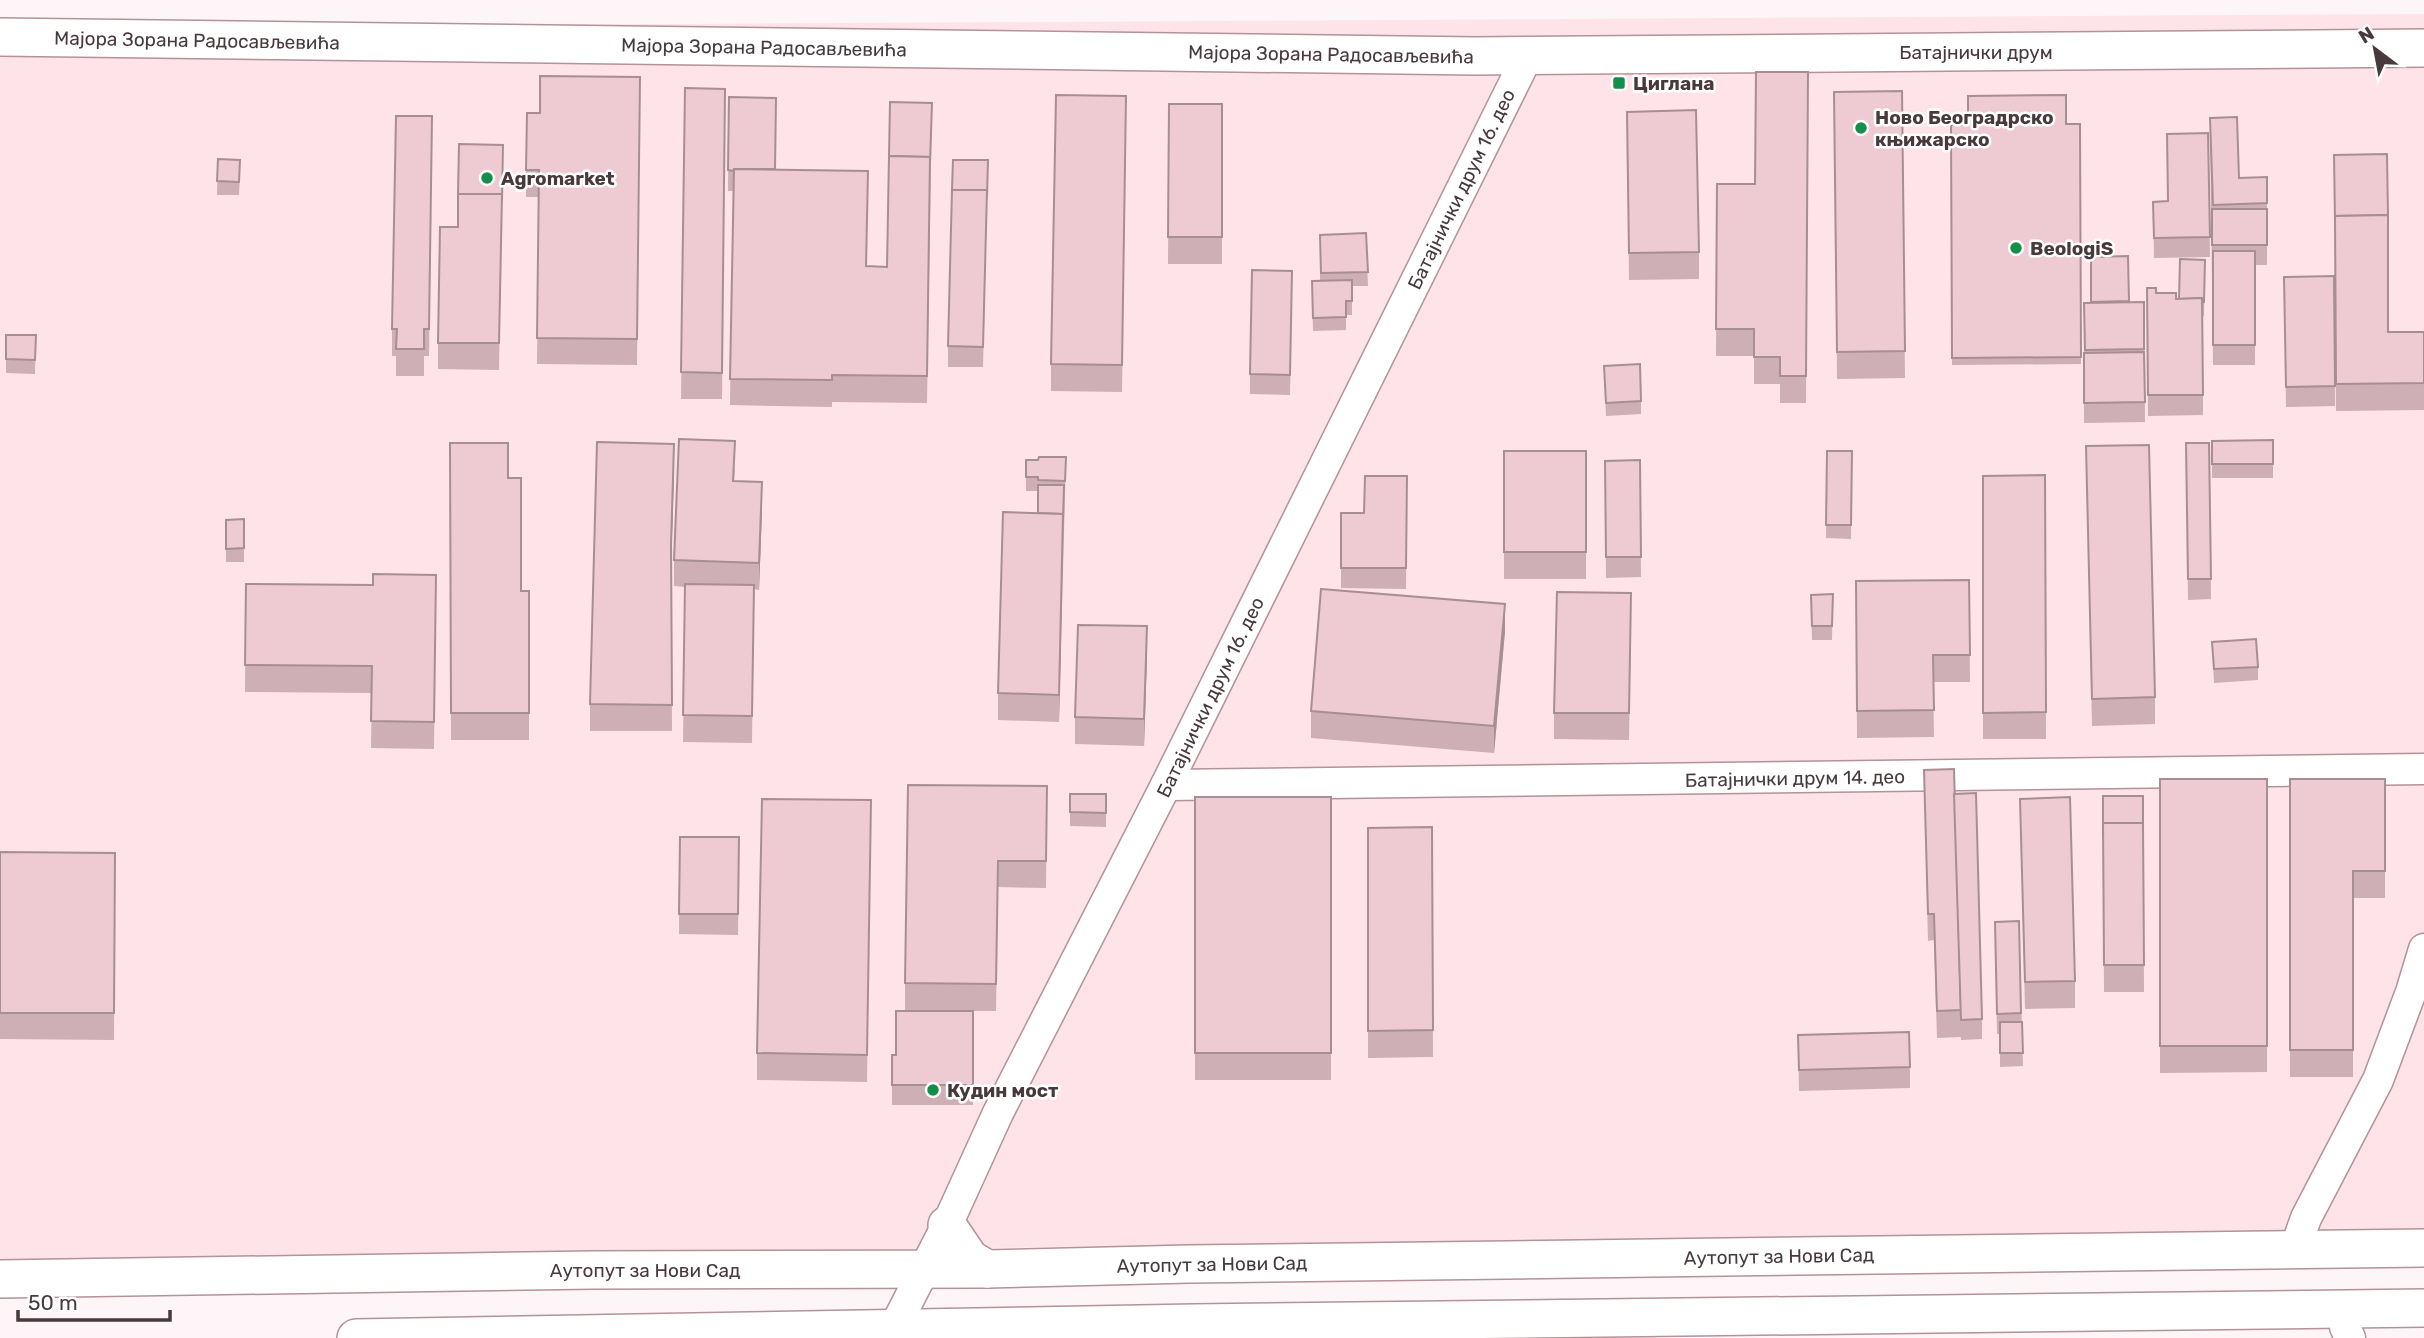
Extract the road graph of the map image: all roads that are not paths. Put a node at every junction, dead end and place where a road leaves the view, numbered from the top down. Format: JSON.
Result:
{"nodes":[{"id":1,"x":0,"y":37,"type":"edge"},
{"id":2,"x":2424,"y":48,"type":"edge"},
{"id":3,"x":1528,"y":55,"type":"junction"},
{"id":4,"x":2424,"y":769,"type":"edge"},
{"id":5,"x":1166,"y":785,"type":"junction"},
{"id":6,"x":2424,"y":949,"type":"edge"},
{"id":7,"x":947,"y":1225,"type":"junction"},
{"id":8,"x":2424,"y":1248,"type":"edge"},
{"id":9,"x":2299,"y":1249,"type":"junction"},
{"id":10,"x":926,"y":1269,"type":"junction"},
{"id":11,"x":987,"y":1269,"type":"junction"},
{"id":12,"x":0,"y":1279,"type":"edge"},
{"id":13,"x":2424,"y":1308,"type":"edge"},
{"id":14,"x":2347,"y":1323,"type":"edge"},
{"id":15,"x":891,"y":1334,"type":"edge"},
{"id":16,"x":356,"y":1338,"type":"edge"}],
"edges":[{"from":1,"to":3,"type":"main road","name":"Мајора Зорана Радосављевића"},
{"from":2,"to":3,"type":"main road","name":"Батајнички друм"},
{"from":3,"to":5,"type":"street","name":"Батајнички друм 16. део"},
{"from":4,"to":5,"type":"street","name":"Батајнички друм 14. део"},
{"from":5,"to":7,"type":"street","name":"Батајнички друм 16. део"},
{"from":6,"to":9,"type":"street"},
{"from":7,"to":10,"type":"street","name":"Батајнички друм 16. део"},
{"from":7,"to":11,"type":"main road"},
{"from":8,"to":9,"type":"main road","name":"Аутопут за Нови Сад"},
{"from":9,"to":11,"type":"main road","name":"Аутопут за Нови Сад"},
{"from":10,"to":11,"type":"main road","name":"Аутопут за Нови Сад"},
{"from":10,"to":12,"type":"main road","name":"Аутопут за Нови Сад"},
{"from":10,"to":15,"type":"street","name":"Батајнички друм 16. део"},
{"from":13,"to":14,"type":"main road"},
{"from":14,"to":15,"type":"main road"},
{"from":15,"to":16,"type":"main road"}]}
